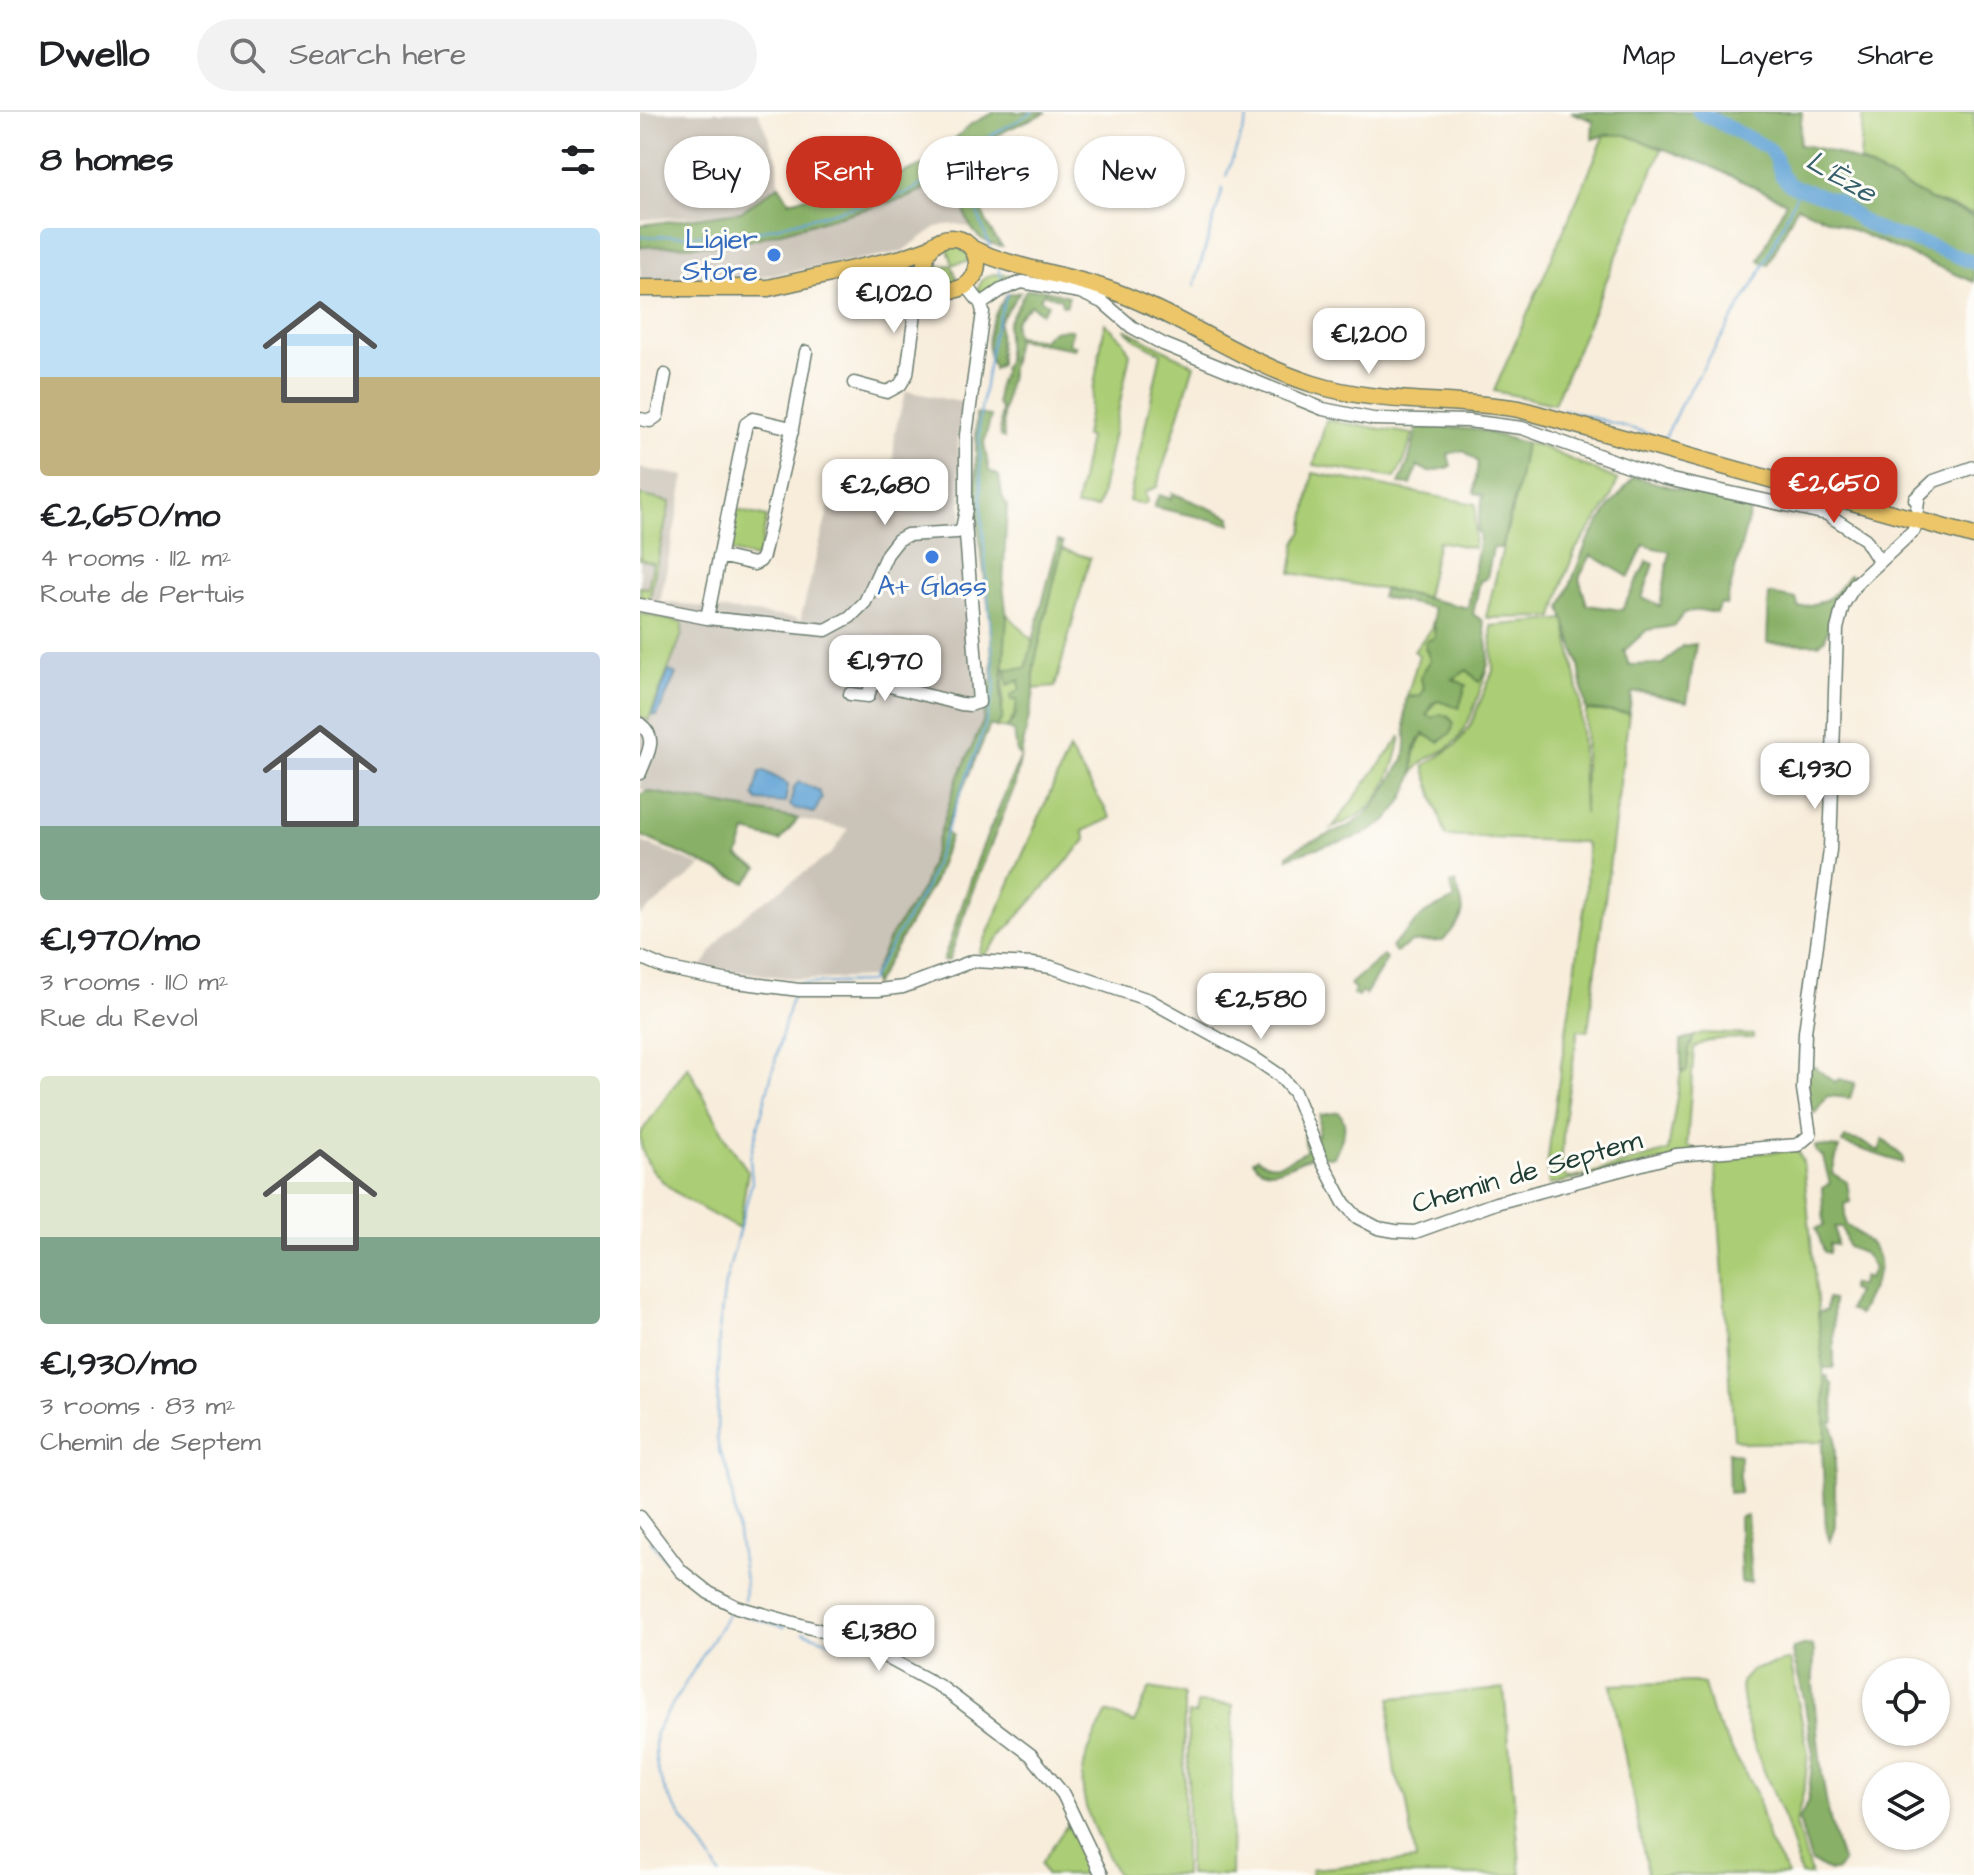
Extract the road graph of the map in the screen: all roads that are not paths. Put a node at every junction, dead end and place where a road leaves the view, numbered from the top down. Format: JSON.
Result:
{"nodes":[{"id":1,"x":930,"y":248,"type":"junction"},
{"id":2,"x":973,"y":249,"type":"junction"},
{"id":3,"x":849,"y":270,"type":"junction"},
{"id":4,"x":1037,"y":270,"type":"junction"},
{"id":5,"x":972,"y":280,"type":"junction"},
{"id":6,"x":932,"y":281,"type":"junction"},
{"id":7,"x":640,"y":288,"type":"edge"},
{"id":8,"x":981,"y":304,"type":"junction"},
{"id":9,"x":806,"y":352,"type":"dead end"},
{"id":10,"x":665,"y":375,"type":"dead end"},
{"id":11,"x":854,"y":383,"type":"dead end"},
{"id":12,"x":640,"y":419,"type":"edge"},
{"id":13,"x":792,"y":432,"type":"junction"},
{"id":14,"x":1974,"y":467,"type":"edge"},
{"id":15,"x":1913,"y":521,"type":"junction"},
{"id":16,"x":965,"y":522,"type":"junction"},
{"id":17,"x":1974,"y":536,"type":"edge"},
{"id":18,"x":1974,"y":544,"type":"edge"},
{"id":19,"x":719,"y":556,"type":"junction"},
{"id":20,"x":1879,"y":561,"type":"junction"},
{"id":21,"x":640,"y":605,"type":"edge"},
{"id":22,"x":707,"y":618,"type":"junction"},
{"id":23,"x":850,"y":694,"type":"dead end"},
{"id":24,"x":640,"y":724,"type":"edge"},
{"id":25,"x":640,"y":773,"type":"edge"},
{"id":26,"x":640,"y":957,"type":"edge"},
{"id":27,"x":640,"y":1517,"type":"edge"},
{"id":28,"x":1102,"y":1875,"type":"edge"}],
"edges":[{"from":1,"to":2,"type":"main road"},
{"from":1,"to":3,"type":"main road"},
{"from":1,"to":6,"type":"main road"},
{"from":2,"to":4,"type":"main road"},
{"from":2,"to":5,"type":"main road"},
{"from":3,"to":6,"type":"main road"},
{"from":3,"to":7,"type":"main road"},
{"from":4,"to":5,"type":"main road"},
{"from":4,"to":15,"type":"main road"},
{"from":5,"to":6,"type":"main road"},
{"from":5,"to":8,"type":"street"},
{"from":6,"to":11,"type":"street"},
{"from":8,"to":16,"type":"street"},
{"from":8,"to":20,"type":"street"},
{"from":9,"to":13,"type":"street"},
{"from":10,"to":12,"type":"street"},
{"from":13,"to":19,"type":"street"},
{"from":13,"to":19,"type":"street"},
{"from":14,"to":15,"type":"street"},
{"from":15,"to":17,"type":"main road"},
{"from":15,"to":18,"type":"main road"},
{"from":15,"to":20,"type":"street","name":"Chemin de Septem"},
{"from":16,"to":22,"type":"street"},
{"from":16,"to":23,"type":"street"},
{"from":19,"to":22,"type":"street"},
{"from":20,"to":26,"type":"street","name":"Chemin de Septem"},
{"from":21,"to":22,"type":"street"},
{"from":24,"to":25,"type":"street"},
{"from":27,"to":28,"type":"street"}]}
